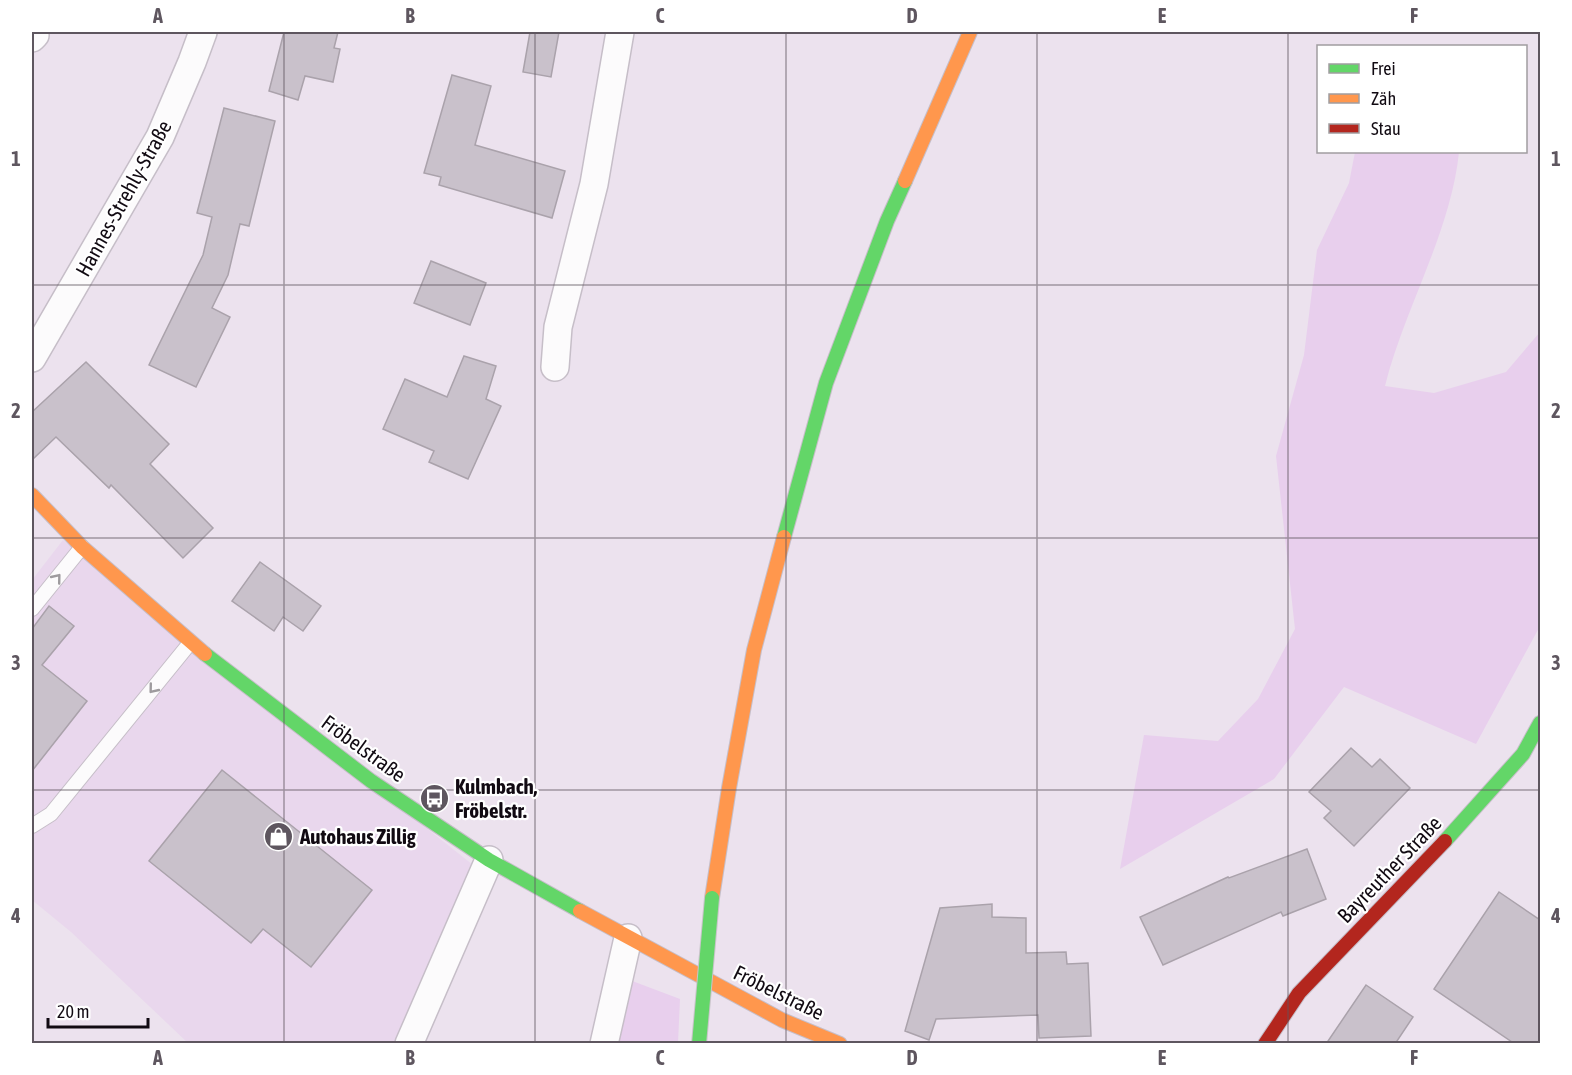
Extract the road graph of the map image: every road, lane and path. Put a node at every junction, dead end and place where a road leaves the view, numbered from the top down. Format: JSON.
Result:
{"nodes":[{"id":1,"x":203,"y":32,"type":"edge"},
{"id":2,"x":621,"y":32,"type":"edge"},
{"id":3,"x":970,"y":32,"type":"edge"},
{"id":4,"x":32,"y":358,"type":"edge"},
{"id":5,"x":555,"y":367,"type":"dead end"},
{"id":6,"x":32,"y":495,"type":"edge"},
{"id":7,"x":82,"y":547,"type":"junction"},
{"id":8,"x":32,"y":609,"type":"edge"},
{"id":9,"x":190,"y":643,"type":"junction"},
{"id":10,"x":1540,"y":723,"type":"edge"},
{"id":11,"x":32,"y":826,"type":"edge"},
{"id":12,"x":489,"y":860,"type":"junction"},
{"id":13,"x":628,"y":938,"type":"junction"},
{"id":14,"x":409,"y":1044,"type":"edge"},
{"id":15,"x":604,"y":1044,"type":"edge"},
{"id":16,"x":699,"y":1044,"type":"edge"},
{"id":17,"x":840,"y":1044,"type":"edge"},
{"id":18,"x":1265,"y":1044,"type":"edge"}],
"edges":[{"from":1,"to":4,"type":"street","name":"Hannes-Strehly-Straße"},
{"from":2,"to":5,"type":"street"},
{"from":3,"to":16,"type":"street","bridge":true},
{"from":6,"to":7,"type":"street","name":"Fröbelstraße"},
{"from":8,"to":7,"type":"lane","one_way":true},
{"from":7,"to":9,"type":"street","name":"Fröbelstraße"},
{"from":9,"to":11,"type":"lane","one_way":true},
{"from":9,"to":12,"type":"street","name":"Fröbelstraße"},
{"from":10,"to":18,"type":"street","name":"Bayreuther Straße"},
{"from":12,"to":13,"type":"street","name":"Fröbelstraße"},
{"from":12,"to":14,"type":"street"},
{"from":13,"to":15,"type":"street"},
{"from":13,"to":17,"type":"street","name":"Fröbelstraße"}]}
